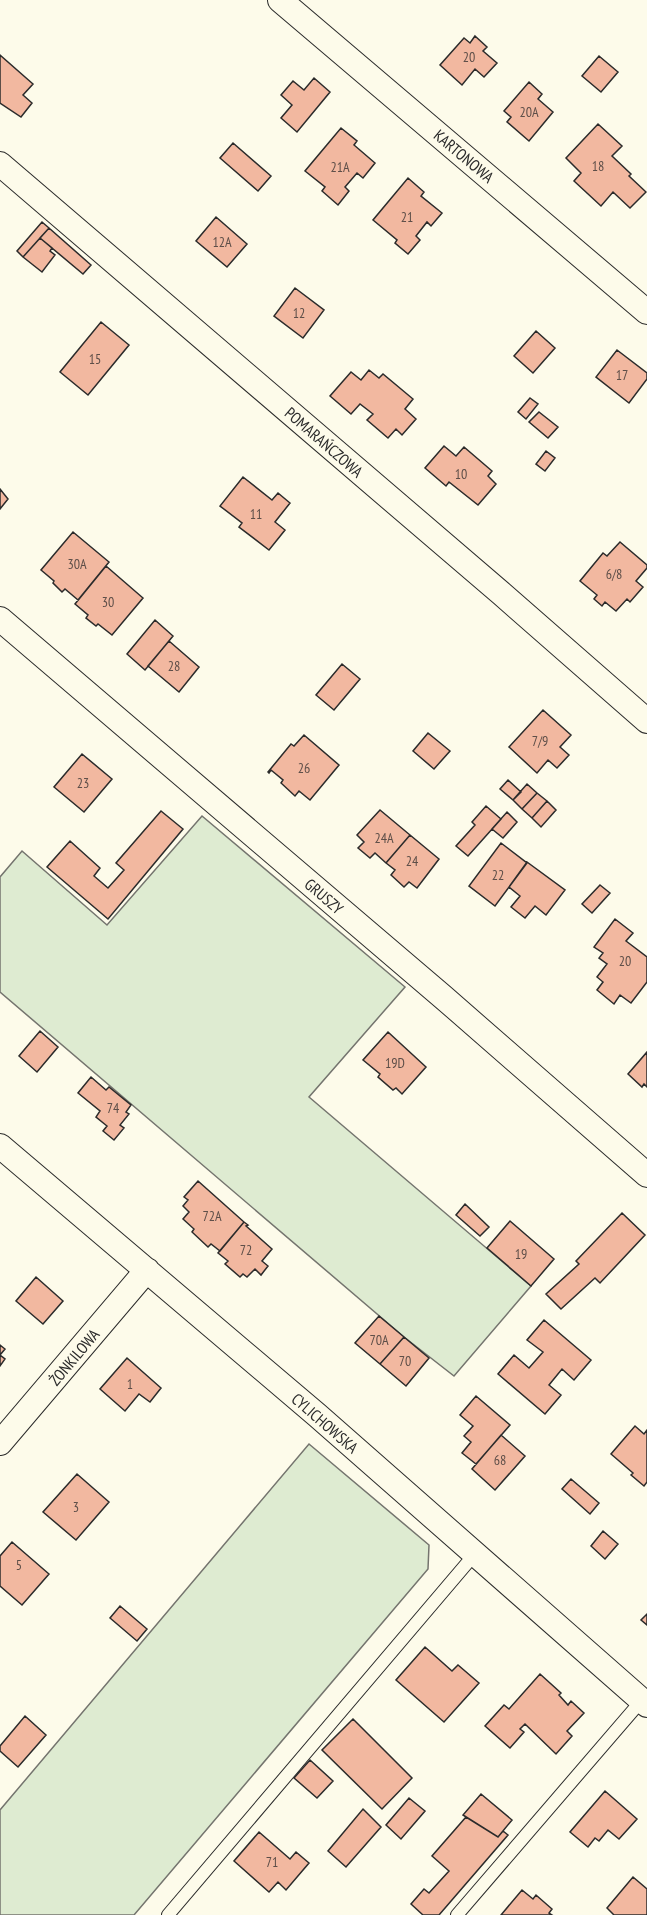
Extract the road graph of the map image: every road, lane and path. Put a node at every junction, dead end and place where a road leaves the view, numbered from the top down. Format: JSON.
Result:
{"nodes":[{"id":1,"x":280,"y":0,"type":"edge"},
{"id":2,"x":0,"y":164,"type":"edge"},
{"id":3,"x":647,"y":312,"type":"edge"},
{"id":4,"x":0,"y":619,"type":"edge"},
{"id":5,"x":647,"y":721,"type":"edge"},
{"id":6,"x":0,"y":1146,"type":"edge"},
{"id":7,"x":647,"y":1175,"type":"edge"},
{"id":8,"x":147,"y":1270,"type":"junction"},
{"id":9,"x":0,"y":1443,"type":"edge"},
{"id":10,"x":474,"y":1555,"type":"junction"},
{"id":11,"x":645,"y":1703,"type":"edge"},
{"id":12,"x":168,"y":1915,"type":"edge"},
{"id":13,"x":457,"y":1915,"type":"edge"}],
"edges":[{"from":1,"to":3,"type":"street","name":"KARTONOWA"},
{"from":2,"to":5,"type":"street","name":"POMARAŃCZOWA"},
{"from":4,"to":7,"type":"street","name":"GRUSZY"},
{"from":6,"to":8,"type":"street","name":"CYLICHOWSKA"},
{"from":8,"to":9,"type":"street","name":"ŻONKILOWA"},
{"from":8,"to":10,"type":"street","name":"CYLICHOWSKA"},
{"from":10,"to":11,"type":"street","name":"CYLICHOWSKA"},
{"from":10,"to":12,"type":"lane"},
{"from":11,"to":13,"type":"lane"}]}
